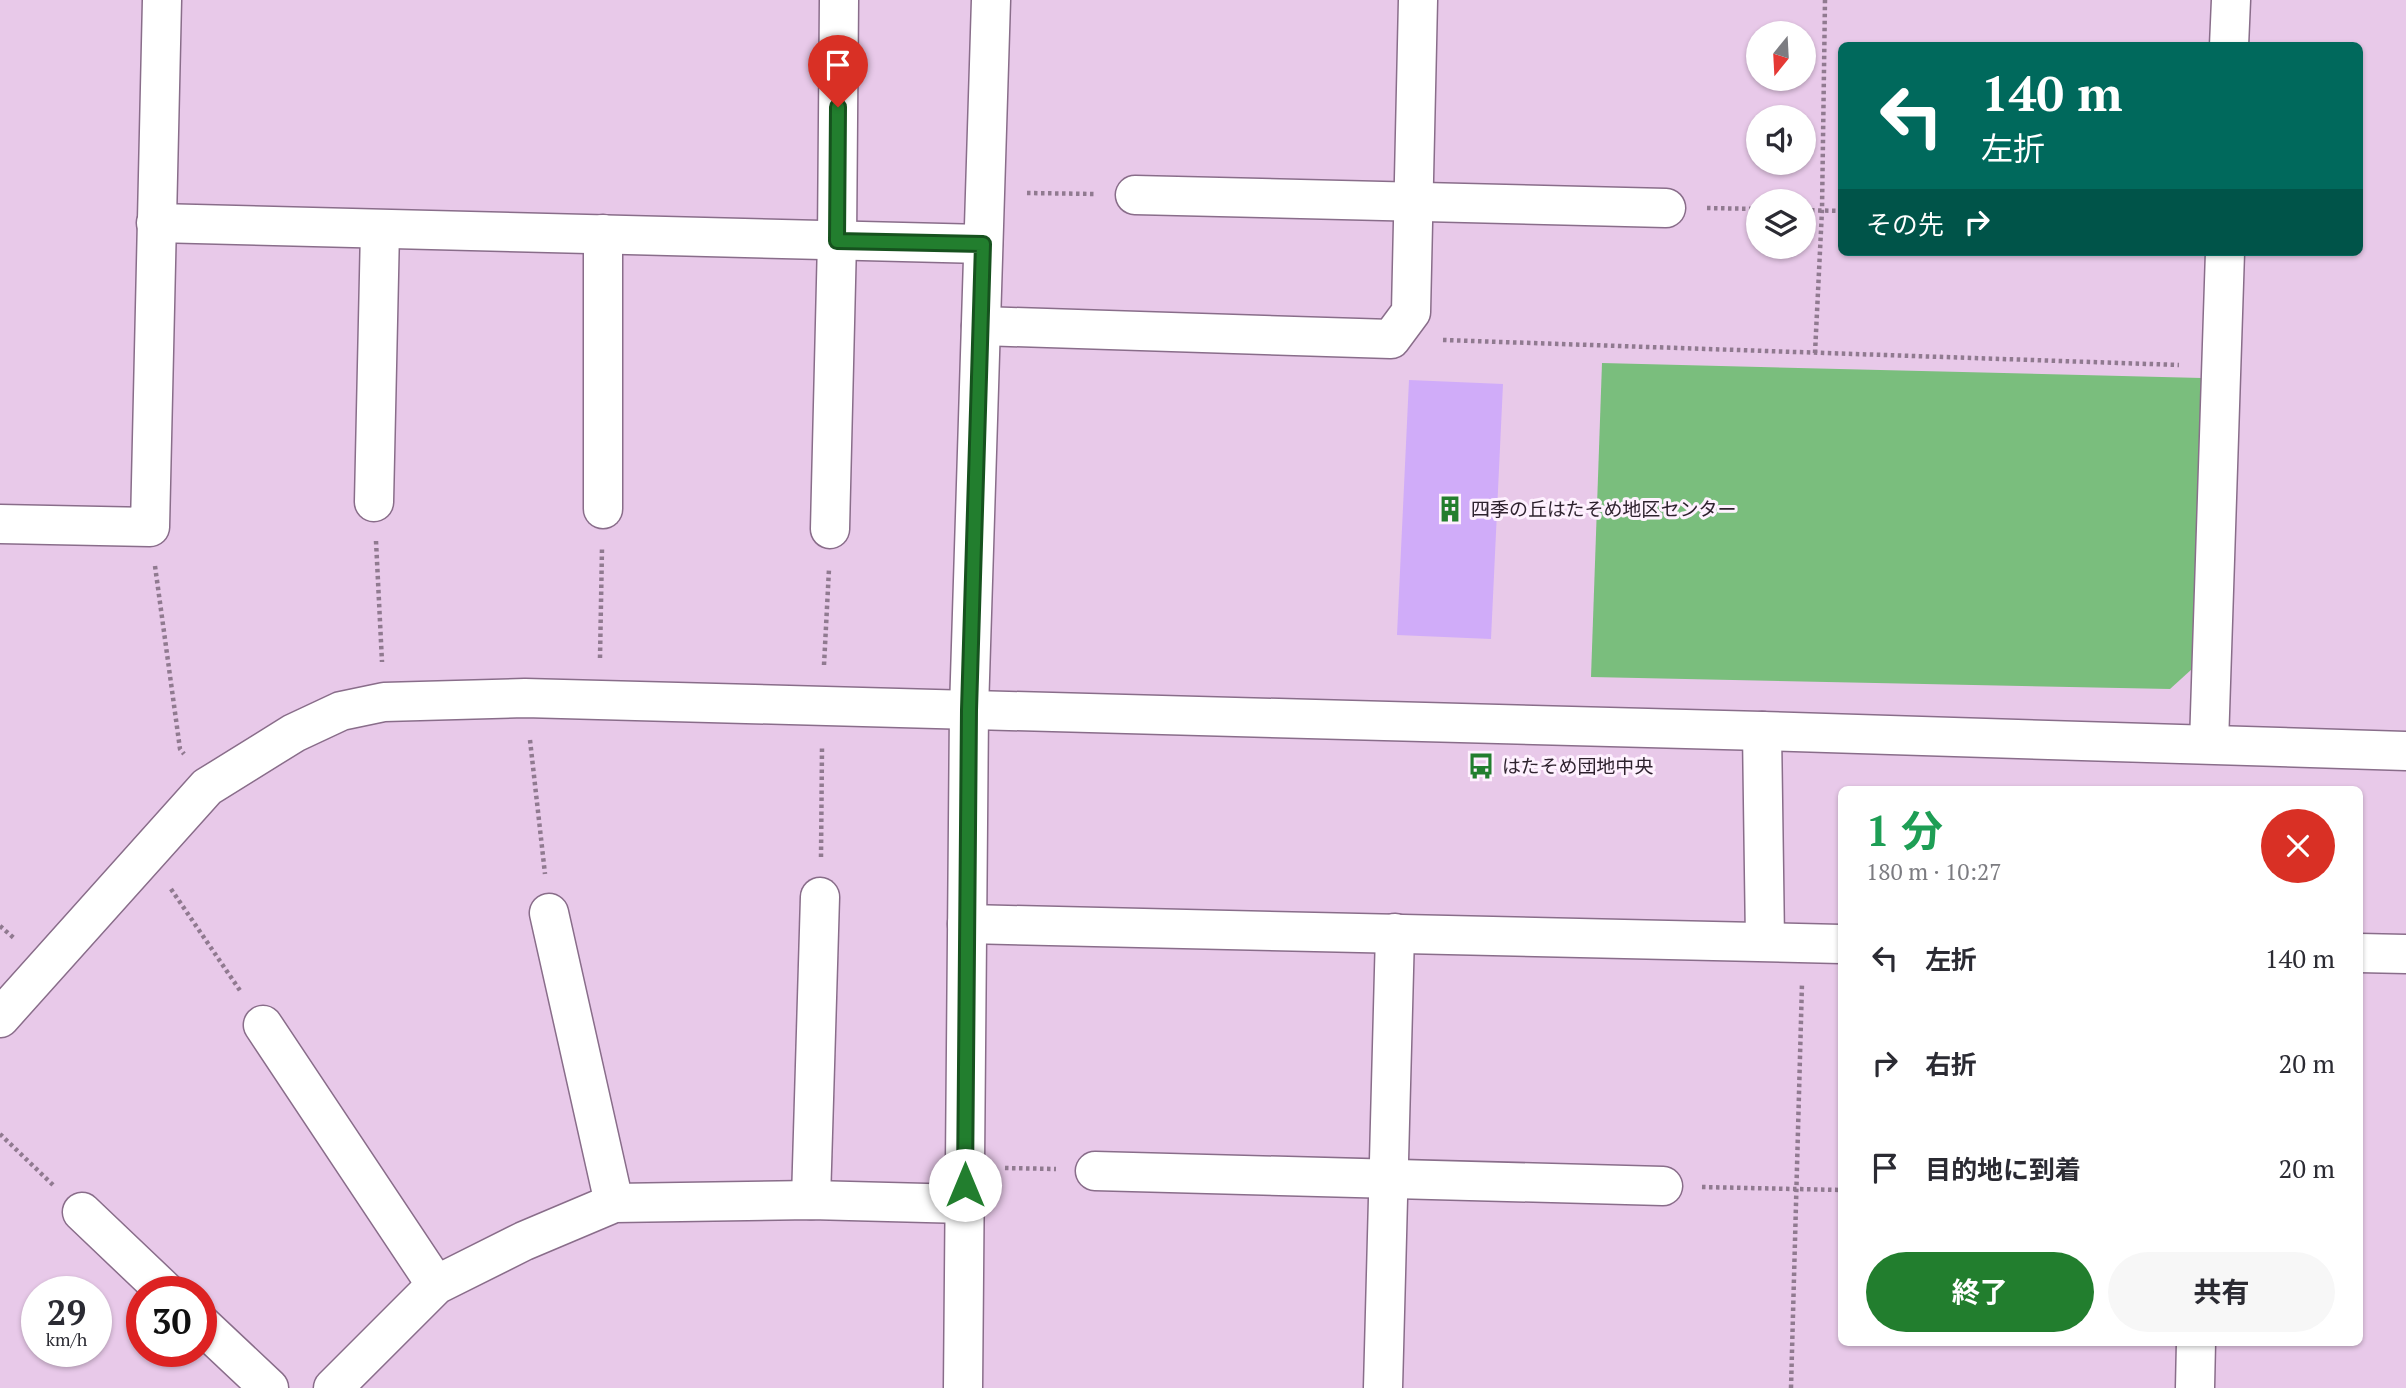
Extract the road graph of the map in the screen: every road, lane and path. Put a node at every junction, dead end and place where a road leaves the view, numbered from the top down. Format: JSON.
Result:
{"nodes":[{"id":1,"x":162,"y":0,"type":"edge"},
{"id":2,"x":839,"y":0,"type":"edge"},
{"id":3,"x":991,"y":0,"type":"edge"},
{"id":4,"x":1418,"y":0,"type":"edge"},
{"id":5,"x":1825,"y":0,"type":"edge"},
{"id":6,"x":2231,"y":0,"type":"edge"},
{"id":7,"x":2230,"y":42,"type":"edge"},
{"id":8,"x":985,"y":192,"type":"junction"},
{"id":9,"x":1135,"y":195,"type":"joint"},
{"id":10,"x":1412,"y":201,"type":"junction"},
{"id":11,"x":1666,"y":208,"type":"joint"},
{"id":12,"x":1746,"y":209,"type":"edge"},
{"id":13,"x":1816,"y":210,"type":"edge"},
{"id":14,"x":1822,"y":210,"type":"junction"},
{"id":15,"x":1838,"y":211,"type":"edge"},
{"id":16,"x":156,"y":223,"type":"junction"},
{"id":17,"x":380,"y":230,"type":"junction"},
{"id":18,"x":603,"y":234,"type":"junction"},
{"id":19,"x":837,"y":241,"type":"junction"},
{"id":20,"x":983,"y":244,"type":"junction"},
{"id":21,"x":2225,"y":256,"type":"edge"},
{"id":22,"x":981,"y":326,"type":"junction"},
{"id":23,"x":1391,"y":339,"type":"junction"},
{"id":24,"x":1815,"y":353,"type":"junction"},
{"id":25,"x":2222,"y":367,"type":"junction"},
{"id":26,"x":374,"y":502,"type":"joint"},
{"id":27,"x":603,"y":509,"type":"joint"},
{"id":28,"x":0,"y":524,"type":"edge"},
{"id":29,"x":150,"y":527,"type":"junction"},
{"id":30,"x":830,"y":529,"type":"joint"},
{"id":31,"x":525,"y":698,"type":"junction"},
{"id":32,"x":384,"y":702,"type":"junction"},
{"id":33,"x":600,"y":702,"type":"junction"},
{"id":34,"x":823,"y":707,"type":"junction"},
{"id":35,"x":969,"y":710,"type":"junction"},
{"id":36,"x":1762,"y":731,"type":"junction"},
{"id":37,"x":2209,"y":744,"type":"junction"},
{"id":38,"x":2406,"y":751,"type":"edge"},
{"id":39,"x":207,"y":787,"type":"junction"},
{"id":40,"x":148,"y":855,"type":"junction"},
{"id":41,"x":820,"y":897,"type":"joint"},
{"id":42,"x":549,"y":913,"type":"joint"},
{"id":43,"x":967,"y":924,"type":"junction"},
{"id":44,"x":1395,"y":933,"type":"junction"},
{"id":45,"x":1765,"y":941,"type":"junction"},
{"id":46,"x":1803,"y":943,"type":"junction"},
{"id":47,"x":1838,"y":944,"type":"edge"},
{"id":48,"x":2363,"y":953,"type":"edge"},
{"id":49,"x":2406,"y":954,"type":"edge"},
{"id":50,"x":0,"y":1018,"type":"edge"},
{"id":51,"x":263,"y":1025,"type":"joint"},
{"id":52,"x":0,"y":1134,"type":"edge"},
{"id":53,"x":965,"y":1167,"type":"junction"},
{"id":54,"x":1095,"y":1171,"type":"joint"},
{"id":55,"x":1389,"y":1179,"type":"junction"},
{"id":56,"x":1663,"y":1186,"type":"joint"},
{"id":57,"x":1796,"y":1189,"type":"junction"},
{"id":58,"x":1838,"y":1190,"type":"edge"},
{"id":59,"x":811,"y":1200,"type":"junction"},
{"id":60,"x":614,"y":1203,"type":"junction"},
{"id":61,"x":965,"y":1204,"type":"junction"},
{"id":62,"x":82,"y":1212,"type":"joint"},
{"id":63,"x":149,"y":1276,"type":"edge"},
{"id":64,"x":436,"y":1285,"type":"junction"},
{"id":65,"x":217,"y":1339,"type":"edge"},
{"id":66,"x":2196,"y":1346,"type":"edge"},
{"id":67,"x":269,"y":1388,"type":"edge"},
{"id":68,"x":333,"y":1388,"type":"edge"},
{"id":69,"x":963,"y":1388,"type":"edge"},
{"id":70,"x":1383,"y":1388,"type":"edge"},
{"id":71,"x":1791,"y":1388,"type":"edge"},
{"id":72,"x":2195,"y":1388,"type":"edge"}],
"edges":[{"from":1,"to":16,"type":"street"},
{"from":2,"to":19,"type":"street"},
{"from":3,"to":8,"type":"street"},
{"from":4,"to":10,"type":"street"},
{"from":5,"to":14,"type":"path"},
{"from":6,"to":7,"type":"street"},
{"from":8,"to":9,"type":"path"},
{"from":8,"to":20,"type":"street"},
{"from":9,"to":10,"type":"street"},
{"from":10,"to":11,"type":"street"},
{"from":10,"to":23,"type":"street"},
{"from":11,"to":12,"type":"path"},
{"from":13,"to":14,"type":"path"},
{"from":14,"to":15,"type":"path"},
{"from":14,"to":24,"type":"path"},
{"from":16,"to":17,"type":"street"},
{"from":16,"to":29,"type":"street"},
{"from":17,"to":18,"type":"street"},
{"from":17,"to":26,"type":"street"},
{"from":18,"to":19,"type":"street"},
{"from":18,"to":27,"type":"street"},
{"from":19,"to":20,"type":"street"},
{"from":19,"to":30,"type":"street"},
{"from":20,"to":22,"type":"street"},
{"from":21,"to":25,"type":"street"},
{"from":22,"to":23,"type":"street"},
{"from":22,"to":35,"type":"street"},
{"from":23,"to":24,"type":"path"},
{"from":24,"to":25,"type":"path"},
{"from":25,"to":37,"type":"street"},
{"from":26,"to":32,"type":"path"},
{"from":27,"to":33,"type":"path"},
{"from":28,"to":29,"type":"street"},
{"from":29,"to":39,"type":"path"},
{"from":30,"to":34,"type":"path"},
{"from":31,"to":32,"type":"street"},
{"from":31,"to":33,"type":"street"},
{"from":31,"to":42,"type":"path"},
{"from":32,"to":39,"type":"street"},
{"from":33,"to":34,"type":"street"},
{"from":34,"to":35,"type":"street"},
{"from":34,"to":41,"type":"path"},
{"from":35,"to":36,"type":"street"},
{"from":35,"to":43,"type":"street"},
{"from":36,"to":37,"type":"street"},
{"from":36,"to":45,"type":"street"},
{"from":37,"to":38,"type":"street"},
{"from":39,"to":40,"type":"street"},
{"from":40,"to":50,"type":"street"},
{"from":40,"to":51,"type":"path"},
{"from":41,"to":59,"type":"street"},
{"from":42,"to":60,"type":"street"},
{"from":43,"to":44,"type":"street"},
{"from":43,"to":53,"type":"street"},
{"from":44,"to":45,"type":"street"},
{"from":44,"to":55,"type":"street"},
{"from":45,"to":46,"type":"street"},
{"from":46,"to":47,"type":"street"},
{"from":46,"to":57,"type":"path"},
{"from":48,"to":49,"type":"street"},
{"from":51,"to":64,"type":"street"},
{"from":52,"to":62,"type":"path"},
{"from":53,"to":54,"type":"path"},
{"from":53,"to":61,"type":"street"},
{"from":54,"to":55,"type":"street"},
{"from":55,"to":56,"type":"street"},
{"from":55,"to":70,"type":"street"},
{"from":56,"to":57,"type":"path"},
{"from":57,"to":58,"type":"path"},
{"from":57,"to":71,"type":"path"},
{"from":59,"to":60,"type":"street"},
{"from":59,"to":61,"type":"street"},
{"from":60,"to":64,"type":"street"},
{"from":61,"to":69,"type":"street"},
{"from":62,"to":63,"type":"street"},
{"from":64,"to":68,"type":"street"},
{"from":65,"to":67,"type":"street"},
{"from":66,"to":72,"type":"street"}]}
